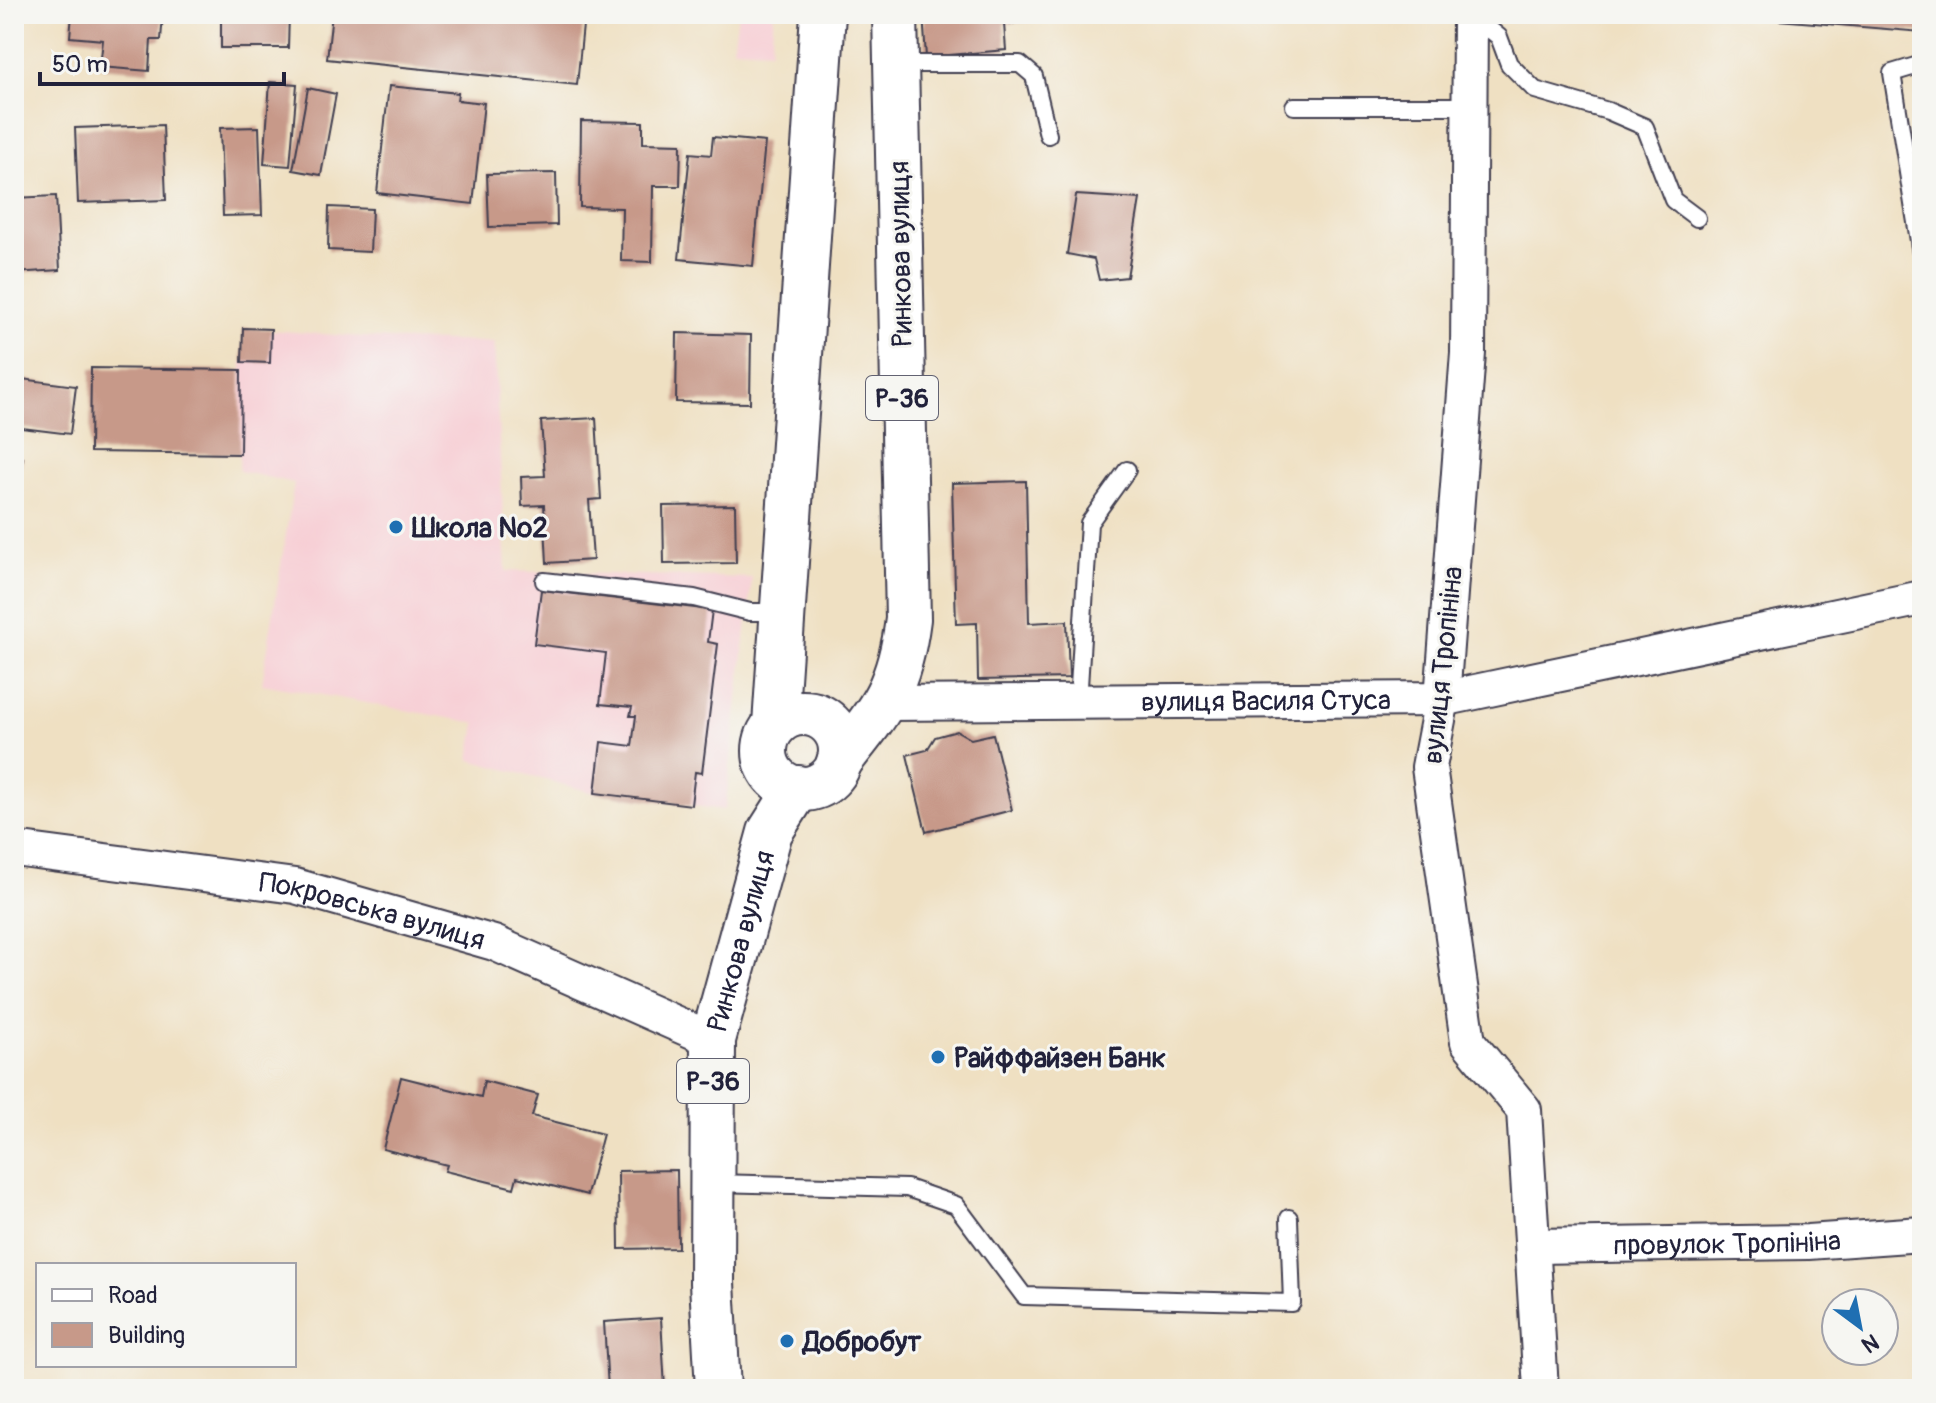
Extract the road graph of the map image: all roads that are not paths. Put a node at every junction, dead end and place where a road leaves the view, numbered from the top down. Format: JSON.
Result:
{"nodes":[{"id":1,"x":823,"y":14,"type":"edge"},
{"id":2,"x":895,"y":14,"type":"edge"},
{"id":3,"x":1470,"y":14,"type":"edge"},
{"id":4,"x":897,"y":64,"type":"junction"},
{"id":5,"x":1922,"y":64,"type":"edge"},
{"id":6,"x":1294,"y":106,"type":"dead end"},
{"id":7,"x":1469,"y":106,"type":"junction"},
{"id":8,"x":1048,"y":135,"type":"dead end"},
{"id":9,"x":1697,"y":218,"type":"dead end"},
{"id":10,"x":1922,"y":260,"type":"edge"},
{"id":11,"x":1127,"y":470,"type":"dead end"},
{"id":12,"x":544,"y":581,"type":"dead end"},
{"id":13,"x":1922,"y":598,"type":"edge"},
{"id":14,"x":782,"y":612,"type":"junction"},
{"id":15,"x":1442,"y":699,"type":"junction"},
{"id":16,"x":886,"y":703,"type":"junction"},
{"id":17,"x":1078,"y":703,"type":"junction"},
{"id":18,"x":775,"y":725,"type":"junction"},
{"id":19,"x":839,"y":762,"type":"junction"},
{"id":20,"x":798,"y":788,"type":"junction"},
{"id":21,"x":15,"y":847,"type":"edge"},
{"id":22,"x":713,"y":1040,"type":"junction"},
{"id":23,"x":713,"y":1183,"type":"junction"},
{"id":24,"x":1289,"y":1218,"type":"dead end"},
{"id":25,"x":1922,"y":1234,"type":"edge"},
{"id":26,"x":1533,"y":1246,"type":"junction"},
{"id":27,"x":718,"y":1389,"type":"edge"},
{"id":28,"x":1541,"y":1389,"type":"edge"}],
"edges":[{"from":1,"to":14,"type":"main road"},
{"from":2,"to":4,"type":"main road","name":"Ринкова вулиця","number":"Р-36"},
{"from":3,"to":7,"type":"street","name":"вулиця Тропініна"},
{"from":3,"to":9,"type":"lane"},
{"from":4,"to":8,"type":"lane"},
{"from":4,"to":16,"type":"main road","name":"Ринкова вулиця","number":"Р-36"},
{"from":5,"to":10,"type":"lane"},
{"from":6,"to":7,"type":"lane"},
{"from":7,"to":15,"type":"street","name":"вулиця Тропініна"},
{"from":11,"to":17,"type":"lane"},
{"from":12,"to":14,"type":"lane"},
{"from":13,"to":15,"type":"street","name":"вулиця Василя Стуса"},
{"from":14,"to":18,"type":"main road"},
{"from":15,"to":17,"type":"street","name":"вулиця Василя Стуса"},
{"from":15,"to":26,"type":"street","name":"вулиця Тропініна"},
{"from":16,"to":17,"type":"street","name":"вулиця Василя Стуса"},
{"from":16,"to":19,"type":"main road","name":"Ринкова вулиця","number":"Р-36"},
{"from":18,"to":19,"type":"main road"},
{"from":18,"to":20,"type":"main road"},
{"from":19,"to":20,"type":"main road","name":"Ринкова вулиця","number":"Р-36"},
{"from":20,"to":22,"type":"main road","name":"Ринкова вулиця","number":"Р-36"},
{"from":21,"to":22,"type":"street","name":"Покровська вулиця"},
{"from":22,"to":23,"type":"main road","name":"Ринкова вулиця","number":"Р-36"},
{"from":23,"to":24,"type":"lane"},
{"from":23,"to":27,"type":"main road","name":"Ринкова вулиця","number":"Р-36"},
{"from":25,"to":26,"type":"street","name":"провулок Тропініна"},
{"from":26,"to":28,"type":"street","name":"вулиця Тропініна"}]}
